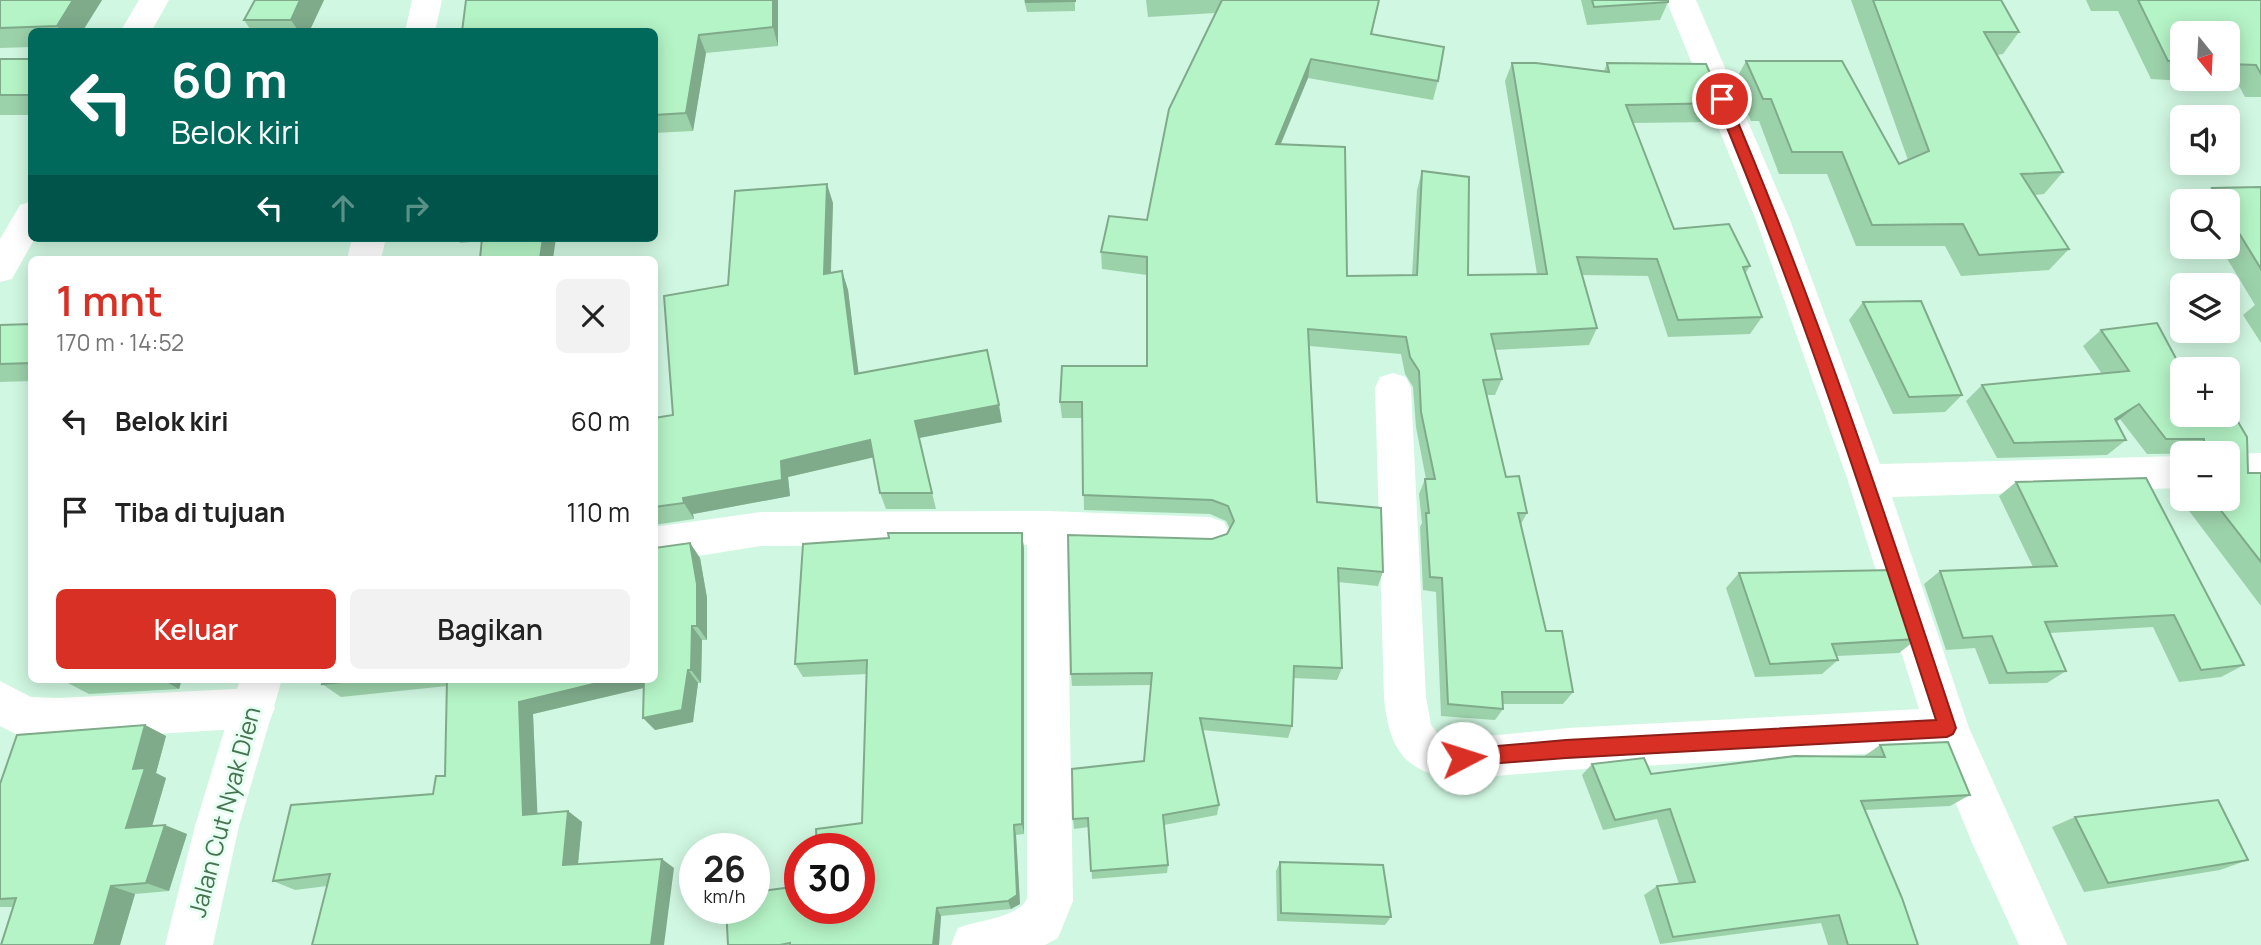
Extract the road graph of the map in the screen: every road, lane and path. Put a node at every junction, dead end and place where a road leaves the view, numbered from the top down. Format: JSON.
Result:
{"nodes":[{"id":1,"x":154,"y":0,"type":"edge"},
{"id":2,"x":427,"y":0,"type":"edge"},
{"id":3,"x":1681,"y":0,"type":"edge"},
{"id":4,"x":137,"y":28,"type":"edge"},
{"id":5,"x":420,"y":28,"type":"edge"},
{"id":6,"x":28,"y":221,"type":"edge"},
{"id":7,"x":0,"y":270,"type":"edge"},
{"id":8,"x":1393,"y":388,"type":"dead end"},
{"id":9,"x":2261,"y":469,"type":"edge"},
{"id":10,"x":2240,"y":470,"type":"edge"},
{"id":11,"x":2170,"y":472,"type":"edge"},
{"id":12,"x":1867,"y":481,"type":"junction"},
{"id":13,"x":1047,"y":528,"type":"junction"},
{"id":14,"x":1210,"y":534,"type":"dead end"},
{"id":15,"x":658,"y":544,"type":"edge"},
{"id":16,"x":257,"y":693,"type":"edge"},
{"id":17,"x":0,"y":701,"type":"edge"},
{"id":18,"x":1947,"y":728,"type":"junction"},
{"id":19,"x":189,"y":945,"type":"edge"},
{"id":20,"x":975,"y":945,"type":"edge"},
{"id":21,"x":2043,"y":945,"type":"edge"}],
"edges":[{"from":1,"to":4,"type":"street"},
{"from":2,"to":5,"type":"street"},
{"from":3,"to":12,"type":"street"},
{"from":6,"to":7,"type":"street"},
{"from":8,"to":18,"type":"street"},
{"from":9,"to":10,"type":"street"},
{"from":11,"to":12,"type":"street"},
{"from":12,"to":18,"type":"street"},
{"from":13,"to":14,"type":"street"},
{"from":13,"to":15,"type":"street"},
{"from":13,"to":20,"type":"street"},
{"from":16,"to":17,"type":"street"},
{"from":16,"to":19,"type":"street","name":"Jalan Cut Nyak Dien"},
{"from":18,"to":21,"type":"street"}]}
